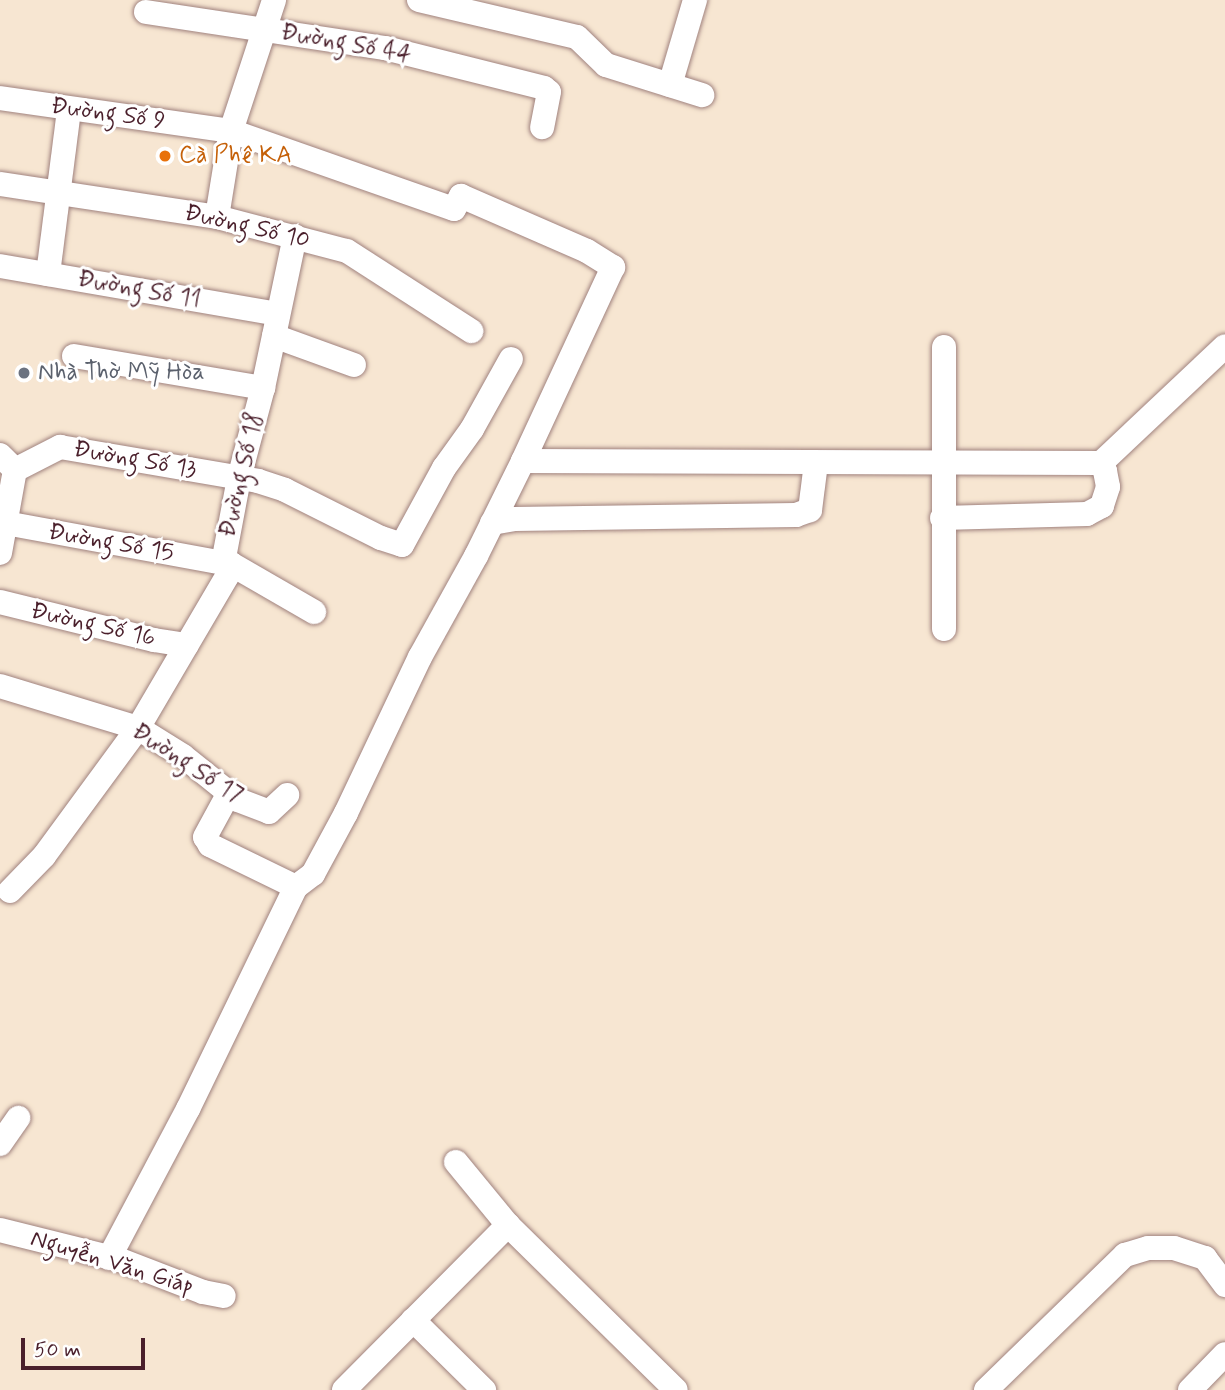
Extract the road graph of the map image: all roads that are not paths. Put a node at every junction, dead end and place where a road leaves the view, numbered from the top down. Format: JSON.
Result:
{"nodes":[{"id":1,"x":274,"y":0,"type":"edge"},
{"id":2,"x":419,"y":0,"type":"edge"},
{"id":3,"x":695,"y":0,"type":"edge"},
{"id":4,"x":146,"y":12,"type":"dead end"},
{"id":5,"x":265,"y":29,"type":"junction"},
{"id":6,"x":670,"y":85,"type":"junction"},
{"id":7,"x":702,"y":95,"type":"dead end"},
{"id":8,"x":0,"y":98,"type":"edge"},
{"id":9,"x":69,"y":108,"type":"junction"},
{"id":10,"x":542,"y":127,"type":"dead end"},
{"id":11,"x":231,"y":131,"type":"junction"},
{"id":12,"x":0,"y":184,"type":"edge"},
{"id":13,"x":60,"y":194,"type":"junction"},
{"id":14,"x":217,"y":217,"type":"junction"},
{"id":15,"x":295,"y":236,"type":"junction"},
{"id":16,"x":0,"y":266,"type":"edge"},
{"id":17,"x":48,"y":274,"type":"junction"},
{"id":18,"x":276,"y":325,"type":"junction"},
{"id":19,"x":471,"y":331,"type":"dead end"},
{"id":20,"x":1225,"y":345,"type":"edge"},
{"id":21,"x":944,"y":347,"type":"dead end"},
{"id":22,"x":74,"y":356,"type":"dead end"},
{"id":23,"x":511,"y":359,"type":"dead end"},
{"id":24,"x":354,"y":365,"type":"dead end"},
{"id":25,"x":263,"y":388,"type":"junction"},
{"id":26,"x":523,"y":461,"type":"junction"},
{"id":27,"x":943,"y":461,"type":"junction"},
{"id":28,"x":8,"y":463,"type":"edge"},
{"id":29,"x":816,"y":463,"type":"junction"},
{"id":30,"x":1101,"y":463,"type":"junction"},
{"id":31,"x":239,"y":478,"type":"junction"},
{"id":32,"x":942,"y":518,"type":"junction"},
{"id":33,"x":3,"y":522,"type":"edge"},
{"id":34,"x":492,"y":523,"type":"junction"},
{"id":35,"x":0,"y":553,"type":"edge"},
{"id":36,"x":227,"y":563,"type":"junction"},
{"id":37,"x":0,"y":602,"type":"edge"},
{"id":38,"x":314,"y":612,"type":"dead end"},
{"id":39,"x":944,"y":629,"type":"dead end"},
{"id":40,"x":187,"y":645,"type":"junction"},
{"id":41,"x":0,"y":686,"type":"edge"},
{"id":42,"x":138,"y":729,"type":"junction"},
{"id":43,"x":229,"y":793,"type":"junction"},
{"id":44,"x":288,"y":795,"type":"dead end"},
{"id":45,"x":296,"y":887,"type":"junction"},
{"id":46,"x":10,"y":891,"type":"dead end"},
{"id":47,"x":18,"y":1118,"type":"dead end"},
{"id":48,"x":0,"y":1144,"type":"edge"},
{"id":49,"x":456,"y":1162,"type":"dead end"},
{"id":50,"x":509,"y":1225,"type":"junction"},
{"id":51,"x":0,"y":1230,"type":"edge"},
{"id":52,"x":109,"y":1258,"type":"junction"},
{"id":53,"x":1225,"y":1285,"type":"edge"},
{"id":54,"x":224,"y":1296,"type":"dead end"},
{"id":55,"x":413,"y":1320,"type":"junction"},
{"id":56,"x":1225,"y":1354,"type":"edge"},
{"id":57,"x":344,"y":1390,"type":"edge"},
{"id":58,"x":484,"y":1390,"type":"edge"},
{"id":59,"x":676,"y":1390,"type":"edge"},
{"id":60,"x":986,"y":1390,"type":"edge"},
{"id":61,"x":1190,"y":1390,"type":"edge"}],
"edges":[{"from":1,"to":5,"type":"street"},
{"from":2,"to":6,"type":"street"},
{"from":3,"to":6,"type":"street"},
{"from":4,"to":5,"type":"street","name":"Đường Số 44"},
{"from":5,"to":10,"type":"street","name":"Đường Số 44"},
{"from":5,"to":11,"type":"street"},
{"from":6,"to":7,"type":"street"},
{"from":8,"to":9,"type":"street","name":"Đường Số 9"},
{"from":9,"to":11,"type":"street","name":"Đường Số 9"},
{"from":9,"to":13,"type":"street"},
{"from":11,"to":14,"type":"street"},
{"from":11,"to":26,"type":"street","name":"Đường Số 9"},
{"from":12,"to":13,"type":"street","name":"Đường Số 10"},
{"from":13,"to":14,"type":"street","name":"Đường Số 10"},
{"from":13,"to":17,"type":"street"},
{"from":14,"to":15,"type":"street","name":"Đường Số 10"},
{"from":15,"to":18,"type":"street","name":"Đường Số 18"},
{"from":15,"to":19,"type":"street","name":"Đường Số 10"},
{"from":16,"to":17,"type":"street","name":"Đường Số 11"},
{"from":17,"to":18,"type":"street","name":"Đường Số 11"},
{"from":18,"to":24,"type":"street","name":"Đường Số 11"},
{"from":18,"to":25,"type":"street","name":"Đường Số 18"},
{"from":20,"to":30,"type":"street"},
{"from":21,"to":27,"type":"street"},
{"from":22,"to":25,"type":"street"},
{"from":23,"to":31,"type":"street","name":"Đường Số 13"},
{"from":25,"to":31,"type":"street","name":"Đường Số 18"},
{"from":26,"to":29,"type":"street"},
{"from":26,"to":34,"type":"street"},
{"from":27,"to":29,"type":"street"},
{"from":27,"to":30,"type":"street"},
{"from":27,"to":32,"type":"street"},
{"from":28,"to":31,"type":"street","name":"Đường Số 13"},
{"from":28,"to":33,"type":"street"},
{"from":29,"to":34,"type":"street"},
{"from":30,"to":32,"type":"street"},
{"from":31,"to":36,"type":"street","name":"Đường Số 18"},
{"from":32,"to":39,"type":"street"},
{"from":33,"to":35,"type":"street"},
{"from":33,"to":36,"type":"street","name":"Đường Số 15"},
{"from":34,"to":45,"type":"street"},
{"from":36,"to":38,"type":"street","name":"Đường Số 15"},
{"from":36,"to":40,"type":"street","name":"Đường Số 18"},
{"from":37,"to":40,"type":"street","name":"Đường Số 16"},
{"from":40,"to":42,"type":"street","name":"Đường Số 18"},
{"from":41,"to":42,"type":"street","name":"Đường Số 17"},
{"from":42,"to":43,"type":"street","name":"Đường Số 17"},
{"from":42,"to":46,"type":"street","name":"Đường Số 18"},
{"from":43,"to":44,"type":"street","name":"Đường Số 17"},
{"from":43,"to":45,"type":"street"},
{"from":45,"to":52,"type":"street"},
{"from":47,"to":48,"type":"street"},
{"from":49,"to":50,"type":"street"},
{"from":50,"to":55,"type":"street"},
{"from":50,"to":59,"type":"street"},
{"from":51,"to":52,"type":"street","name":"Nguyễn Văn Giáp"},
{"from":52,"to":54,"type":"street","name":"Nguyễn Văn Giáp"},
{"from":53,"to":60,"type":"street"},
{"from":55,"to":57,"type":"street"},
{"from":55,"to":58,"type":"street"},
{"from":56,"to":61,"type":"street"}]}
